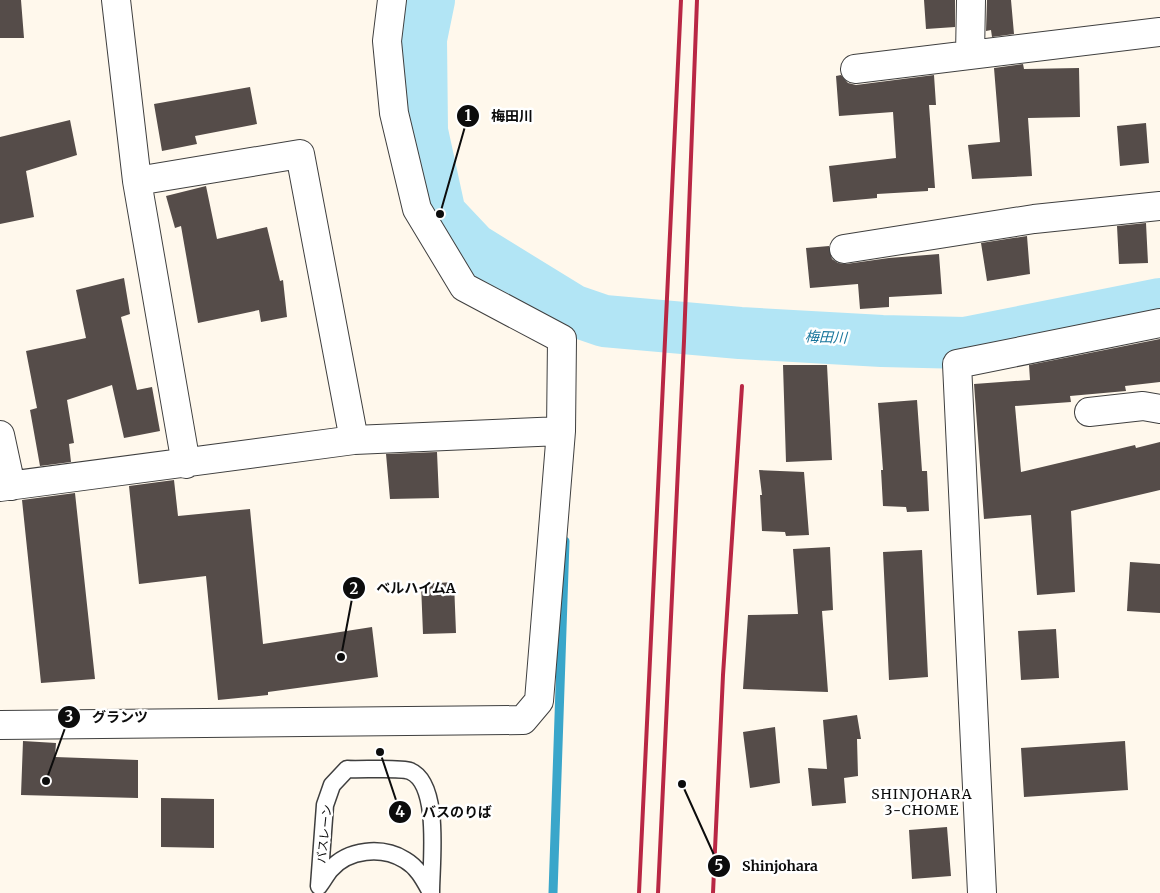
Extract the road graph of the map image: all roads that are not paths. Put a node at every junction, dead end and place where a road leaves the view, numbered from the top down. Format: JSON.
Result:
{"nodes":[{"id":1,"x":116,"y":0,"type":"edge"},
{"id":2,"x":392,"y":0,"type":"edge"},
{"id":3,"x":971,"y":0,"type":"edge"},
{"id":4,"x":1160,"y":32,"type":"edge"},
{"id":5,"x":970,"y":55,"type":"junction"},
{"id":6,"x":855,"y":69,"type":"dead end"},
{"id":7,"x":137,"y":181,"type":"junction"},
{"id":8,"x":1160,"y":206,"type":"edge"},
{"id":9,"x":844,"y":249,"type":"dead end"},
{"id":10,"x":1160,"y":323,"type":"edge"},
{"id":11,"x":1160,"y":409,"type":"edge"},
{"id":12,"x":1089,"y":412,"type":"dead end"},
{"id":13,"x":560,"y":431,"type":"junction"},
{"id":14,"x":0,"y":435,"type":"edge"},
{"id":15,"x":354,"y":440,"type":"junction"},
{"id":16,"x":186,"y":464,"type":"junction"},
{"id":17,"x":5,"y":487,"type":"edge"},
{"id":18,"x":0,"y":724,"type":"edge"},
{"id":19,"x":318,"y":891,"type":"edge"},
{"id":20,"x":431,"y":892,"type":"edge"},
{"id":21,"x":982,"y":893,"type":"edge"}],
"edges":[{"from":1,"to":7,"type":"street"},
{"from":2,"to":13,"type":"street"},
{"from":3,"to":5,"type":"street"},
{"from":4,"to":5,"type":"street"},
{"from":5,"to":6,"type":"street"},
{"from":7,"to":15,"type":"street"},
{"from":7,"to":16,"type":"street"},
{"from":8,"to":9,"type":"street"},
{"from":10,"to":21,"type":"street"},
{"from":11,"to":12,"type":"street"},
{"from":13,"to":15,"type":"street"},
{"from":13,"to":18,"type":"street"},
{"from":14,"to":17,"type":"street"},
{"from":15,"to":16,"type":"street"},
{"from":16,"to":17,"type":"street"},
{"from":19,"to":20,"type":"lane"},
{"from":19,"to":20,"type":"lane","name":"バスレーン"}]}
